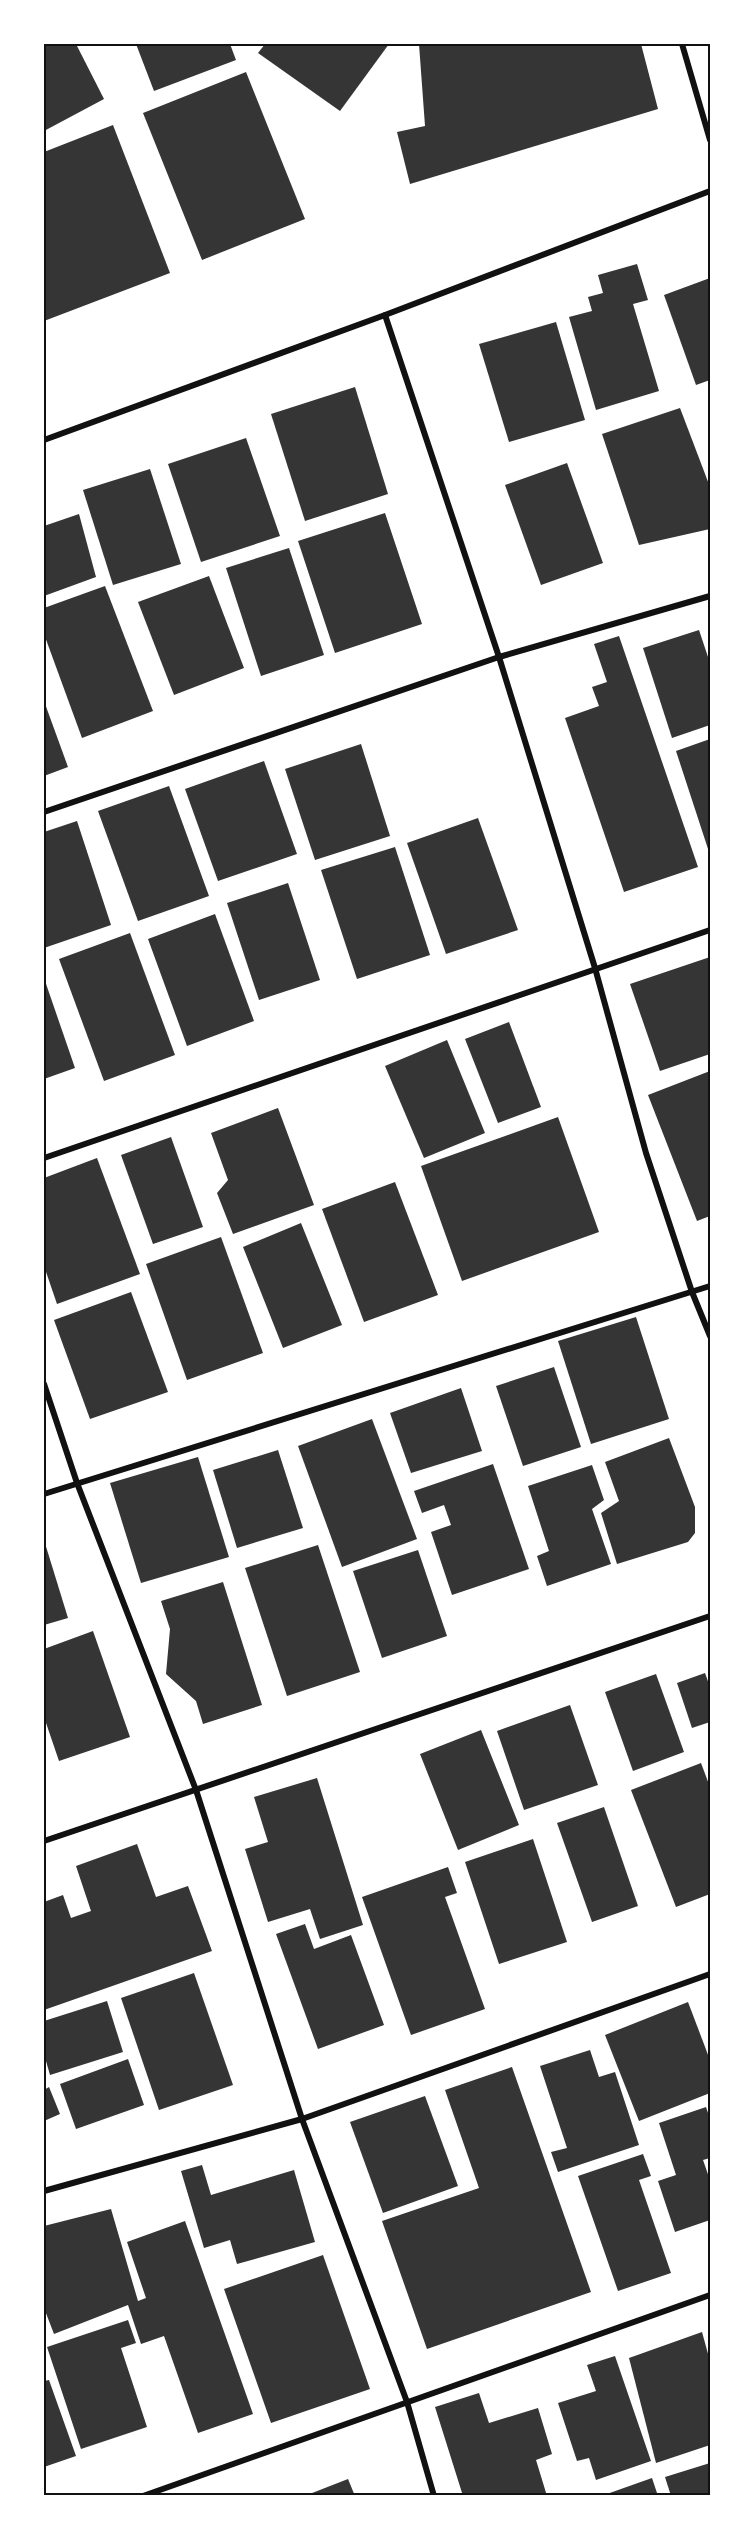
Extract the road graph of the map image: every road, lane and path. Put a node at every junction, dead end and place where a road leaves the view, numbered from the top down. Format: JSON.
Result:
{"nodes":[{"id":1,"x":682,"y":44,"type":"edge"},
{"id":2,"x":711,"y":140,"type":"edge"},
{"id":3,"x":711,"y":191,"type":"edge"},
{"id":4,"x":385,"y":315,"type":"junction"},
{"id":5,"x":44,"y":440,"type":"edge"},
{"id":6,"x":711,"y":596,"type":"edge"},
{"id":7,"x":499,"y":657,"type":"junction"},
{"id":8,"x":44,"y":812,"type":"edge"},
{"id":9,"x":711,"y":930,"type":"edge"},
{"id":10,"x":595,"y":968,"type":"junction"},
{"id":11,"x":44,"y":1158,"type":"edge"},
{"id":12,"x":711,"y":1286,"type":"edge"},
{"id":13,"x":692,"y":1292,"type":"junction"},
{"id":14,"x":711,"y":1336,"type":"edge"},
{"id":15,"x":44,"y":1384,"type":"edge"},
{"id":16,"x":77,"y":1483,"type":"junction"},
{"id":17,"x":44,"y":1494,"type":"edge"},
{"id":18,"x":711,"y":1616,"type":"edge"},
{"id":19,"x":196,"y":1790,"type":"junction"},
{"id":20,"x":44,"y":1841,"type":"edge"},
{"id":21,"x":711,"y":1974,"type":"edge"},
{"id":22,"x":303,"y":2119,"type":"junction"},
{"id":23,"x":44,"y":2191,"type":"edge"},
{"id":24,"x":711,"y":2295,"type":"edge"},
{"id":25,"x":406,"y":2403,"type":"junction"},
{"id":26,"x":143,"y":2496,"type":"edge"},
{"id":27,"x":434,"y":2496,"type":"edge"}],
"edges":[{"from":1,"to":2,"type":"street"},
{"from":3,"to":4,"type":"street"},
{"from":4,"to":5,"type":"street"},
{"from":4,"to":7,"type":"street"},
{"from":6,"to":7,"type":"street"},
{"from":7,"to":8,"type":"street"},
{"from":7,"to":10,"type":"street"},
{"from":9,"to":10,"type":"street"},
{"from":10,"to":11,"type":"street"},
{"from":10,"to":13,"type":"street"},
{"from":12,"to":13,"type":"street"},
{"from":13,"to":14,"type":"street"},
{"from":13,"to":16,"type":"street"},
{"from":15,"to":16,"type":"street"},
{"from":16,"to":17,"type":"street"},
{"from":16,"to":19,"type":"street"},
{"from":18,"to":19,"type":"street"},
{"from":19,"to":20,"type":"street"},
{"from":19,"to":22,"type":"street"},
{"from":21,"to":22,"type":"street"},
{"from":22,"to":23,"type":"street"},
{"from":22,"to":25,"type":"street"},
{"from":24,"to":25,"type":"street"},
{"from":25,"to":26,"type":"street"},
{"from":25,"to":27,"type":"street"}]}
